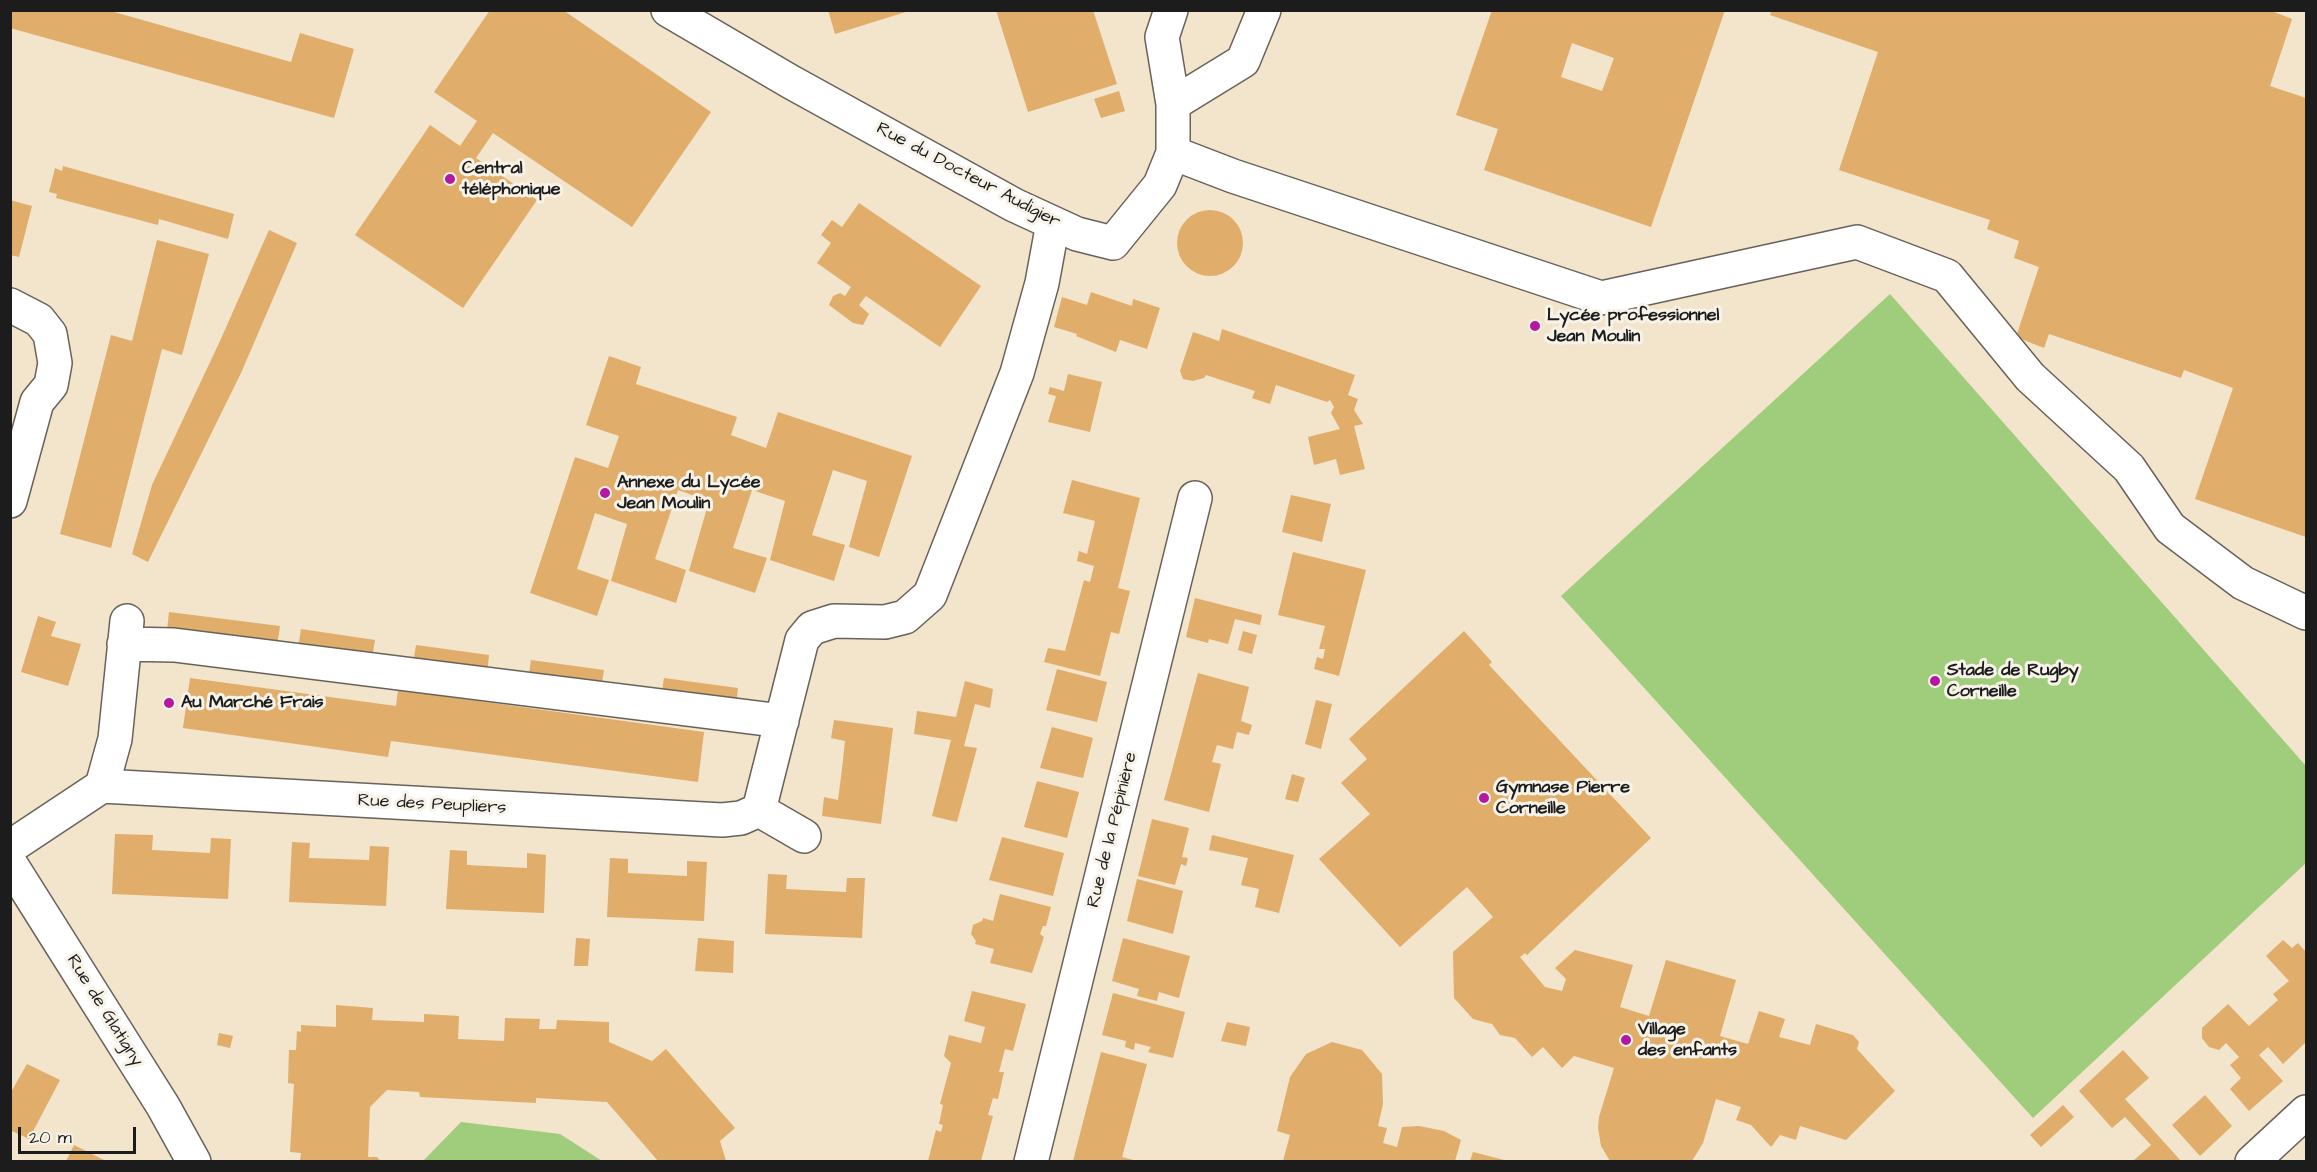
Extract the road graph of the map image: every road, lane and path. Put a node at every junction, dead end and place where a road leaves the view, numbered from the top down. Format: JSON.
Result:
{"nodes":[{"id":1,"x":668,"y":10,"type":"edge"},
{"id":2,"x":1171,"y":10,"type":"edge"},
{"id":3,"x":1264,"y":10,"type":"edge"},
{"id":4,"x":1173,"y":104,"type":"junction"},
{"id":5,"x":1173,"y":153,"type":"junction"},
{"id":6,"x":1053,"y":223,"type":"junction"},
{"id":7,"x":10,"y":305,"type":"edge"},
{"id":8,"x":1195,"y":498,"type":"dead end"},
{"id":9,"x":10,"y":501,"type":"edge"},
{"id":10,"x":2307,"y":613,"type":"edge"},
{"id":11,"x":785,"y":707,"type":"junction"},
{"id":12,"x":102,"y":786,"type":"junction"},
{"id":13,"x":759,"y":810,"type":"junction"},
{"id":14,"x":804,"y":836,"type":"dead end"},
{"id":15,"x":10,"y":847,"type":"edge"},
{"id":16,"x":10,"y":863,"type":"edge"},
{"id":17,"x":2307,"y":1112,"type":"edge"},
{"id":18,"x":194,"y":1161,"type":"edge"},
{"id":19,"x":1031,"y":1161,"type":"edge"},
{"id":20,"x":2252,"y":1161,"type":"edge"}],
"edges":[{"from":1,"to":6,"type":"street","name":"Rue du Docteur Audigier"},
{"from":2,"to":4,"type":"street","name":"Rue du Docteur Audigier"},
{"from":3,"to":4,"type":"street"},
{"from":4,"to":5,"type":"street","name":"Rue du Docteur Audigier"},
{"from":5,"to":6,"type":"street","name":"Rue du Docteur Audigier"},
{"from":5,"to":10,"type":"street"},
{"from":6,"to":11,"type":"street"},
{"from":7,"to":9,"type":"street"},
{"from":8,"to":19,"type":"street","name":"Rue de la Pépinière"},
{"from":11,"to":12,"type":"street"},
{"from":11,"to":13,"type":"street"},
{"from":12,"to":13,"type":"street","name":"Rue des Peupliers"},
{"from":12,"to":15,"type":"street"},
{"from":13,"to":14,"type":"street"},
{"from":16,"to":18,"type":"street","name":"Rue de Glatigny"},
{"from":17,"to":20,"type":"street"}]}
